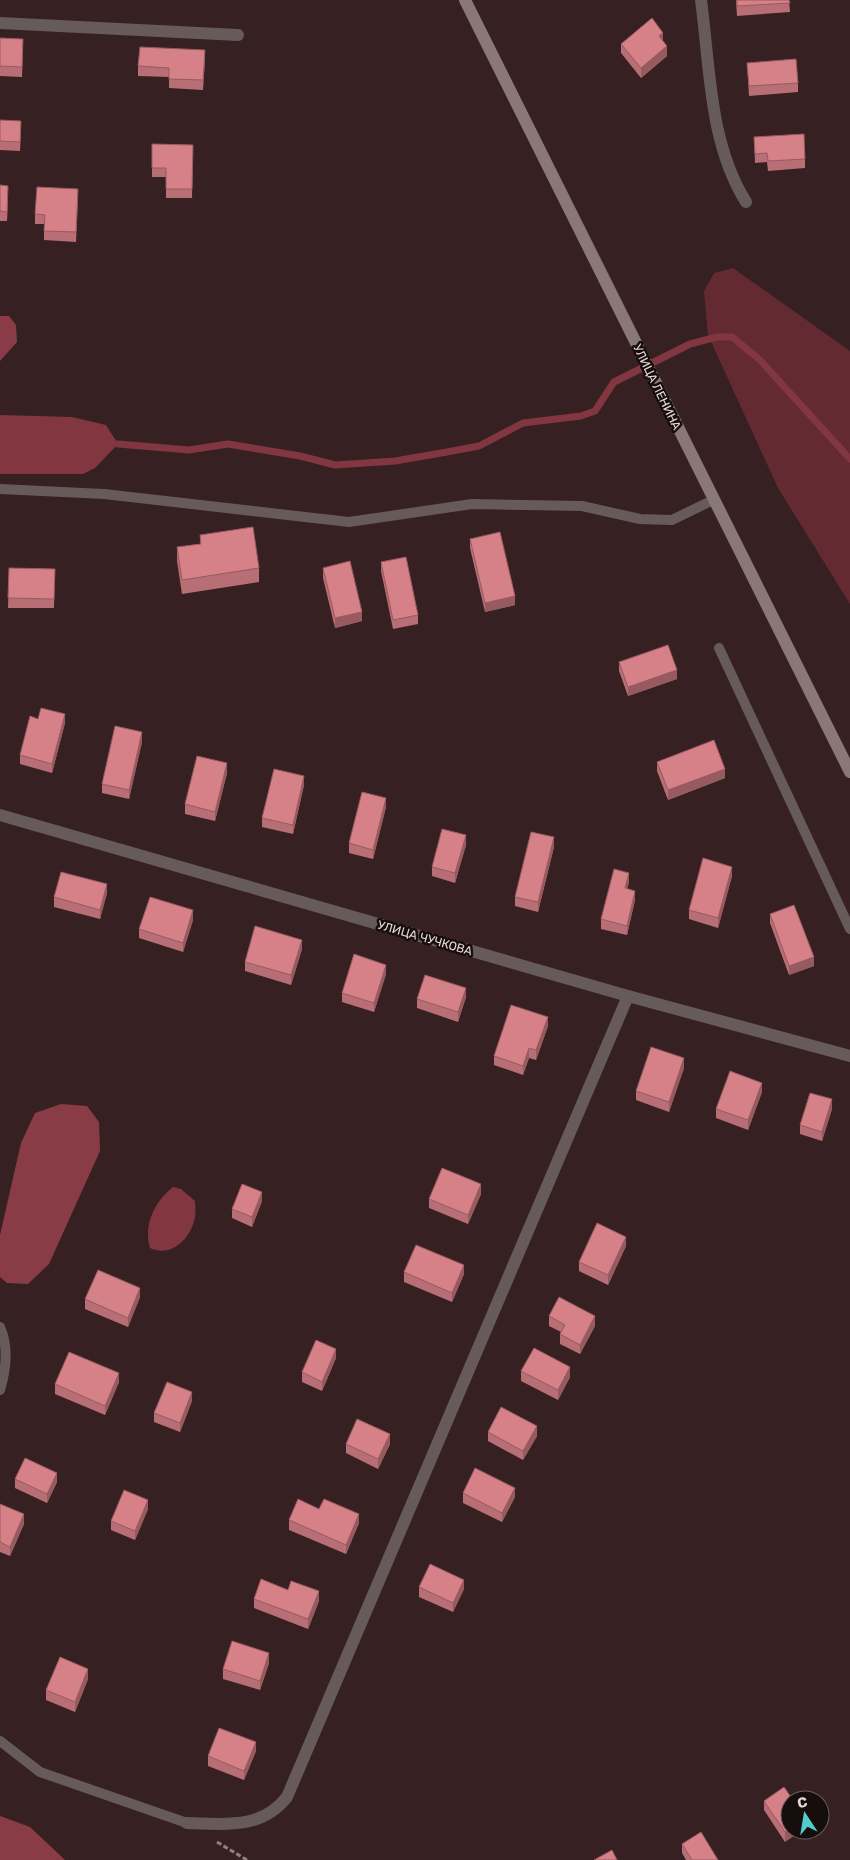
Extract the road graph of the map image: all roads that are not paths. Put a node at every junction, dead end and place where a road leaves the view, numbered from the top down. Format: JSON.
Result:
{"nodes":[{"id":1,"x":465,"y":0,"type":"edge"},
{"id":2,"x":701,"y":0,"type":"edge"},
{"id":3,"x":0,"y":23,"type":"edge"},
{"id":4,"x":238,"y":35,"type":"dead end"},
{"id":5,"x":746,"y":202,"type":"dead end"},
{"id":6,"x":0,"y":489,"type":"edge"},
{"id":7,"x":713,"y":500,"type":"junction"},
{"id":8,"x":719,"y":648,"type":"dead end"},
{"id":9,"x":850,"y":772,"type":"edge"},
{"id":10,"x":0,"y":815,"type":"edge"},
{"id":11,"x":850,"y":930,"type":"edge"},
{"id":12,"x":628,"y":996,"type":"junction"},
{"id":13,"x":850,"y":1056,"type":"edge"},
{"id":14,"x":0,"y":1327,"type":"edge"},
{"id":15,"x":0,"y":1390,"type":"edge"},
{"id":16,"x":0,"y":1741,"type":"edge"},
{"id":17,"x":187,"y":1824,"type":"joint"}],
"edges":[{"from":1,"to":7,"type":"main road","name":"УЛИЦА ЛЕНИНА"},
{"from":2,"to":5,"type":"street"},
{"from":3,"to":4,"type":"street"},
{"from":6,"to":7,"type":"lane"},
{"from":7,"to":9,"type":"main road","name":"УЛИЦА ЛЕНИНА"},
{"from":8,"to":11,"type":"lane"},
{"from":10,"to":12,"type":"street","name":"УЛИЦА ЧУЧКОВА"},
{"from":12,"to":13,"type":"street","name":"УЛИЦА ЧУЧКОВА"},
{"from":12,"to":17,"type":"street"},
{"from":14,"to":15,"type":"lane"},
{"from":16,"to":17,"type":"lane"}]}
